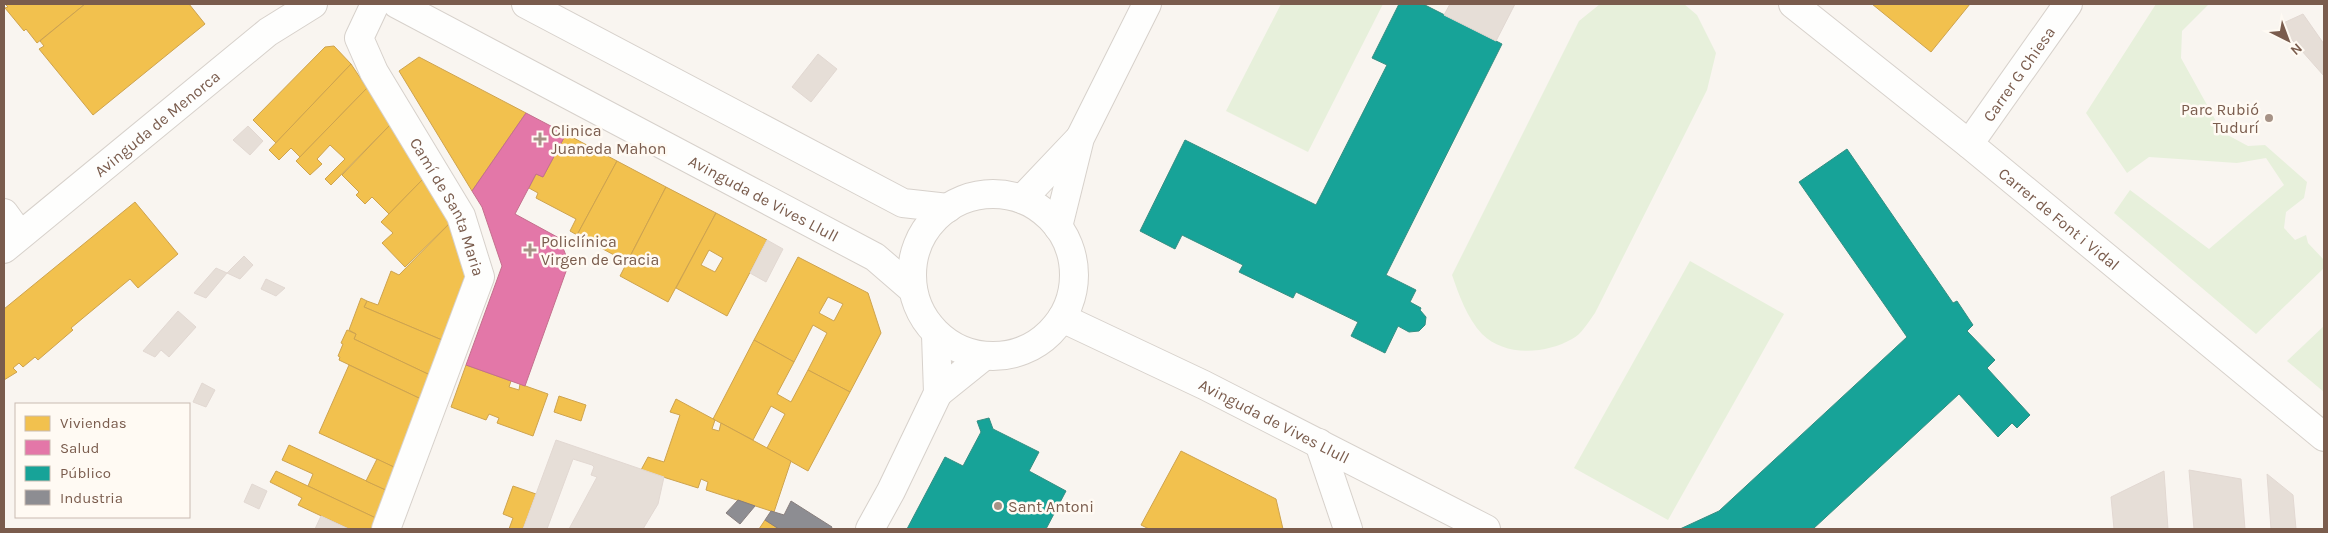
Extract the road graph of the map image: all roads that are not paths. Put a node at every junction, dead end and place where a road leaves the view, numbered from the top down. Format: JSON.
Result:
{"nodes":[{"id":1,"x":313,"y":4,"type":"edge"},
{"id":2,"x":375,"y":4,"type":"edge"},
{"id":3,"x":398,"y":4,"type":"edge"},
{"id":4,"x":526,"y":4,"type":"edge"},
{"id":5,"x":1147,"y":4,"type":"edge"},
{"id":6,"x":1793,"y":4,"type":"edge"},
{"id":7,"x":2068,"y":4,"type":"edge"},
{"id":8,"x":1080,"y":138,"type":"junction"},
{"id":9,"x":1969,"y":144,"type":"junction"},
{"id":10,"x":1022,"y":199,"type":"junction"},
{"id":11,"x":948,"y":208,"type":"junction"},
{"id":12,"x":4,"y":213,"type":"edge"},
{"id":13,"x":1058,"y":227,"type":"junction"},
{"id":14,"x":12,"y":242,"type":"edge"},
{"id":15,"x":912,"y":289,"type":"junction"},
{"id":16,"x":1062,"y":318,"type":"junction"},
{"id":17,"x":936,"y":335,"type":"junction"},
{"id":18,"x":984,"y":356,"type":"junction"},
{"id":19,"x":938,"y":393,"type":"junction"},
{"id":20,"x":2324,"y":437,"type":"edge"},
{"id":21,"x":1319,"y":443,"type":"junction"},
{"id":22,"x":386,"y":529,"type":"edge"},
{"id":23,"x":870,"y":529,"type":"edge"},
{"id":24,"x":1348,"y":529,"type":"edge"},
{"id":25,"x":1486,"y":529,"type":"edge"}],
"edges":[{"from":1,"to":14,"type":"street","name":"Avinguda de Menorca"},
{"from":2,"to":22,"type":"street","name":"Camí de Santa Maria"},
{"from":3,"to":15,"type":"street","name":"Avinguda de Vives Llull"},
{"from":4,"to":11,"type":"street"},
{"from":5,"to":8,"type":"street"},
{"from":6,"to":9,"type":"street","name":"Carrer de Font i Vidal"},
{"from":7,"to":9,"type":"street","name":"Carrer G Chiesa"},
{"from":8,"to":10,"type":"street"},
{"from":8,"to":13,"type":"street"},
{"from":9,"to":20,"type":"street","name":"Carrer de Font i Vidal"},
{"from":10,"to":11,"type":"street"},
{"from":10,"to":13,"type":"street"},
{"from":11,"to":15,"type":"street"},
{"from":12,"to":14,"type":"street"},
{"from":13,"to":16,"type":"street"},
{"from":15,"to":17,"type":"street"},
{"from":16,"to":18,"type":"street"},
{"from":16,"to":21,"type":"street","name":"Avinguda de Vives Llull"},
{"from":17,"to":18,"type":"street"},
{"from":17,"to":19,"type":"street"},
{"from":18,"to":19,"type":"street"},
{"from":19,"to":23,"type":"street"},
{"from":21,"to":24,"type":"street"},
{"from":21,"to":25,"type":"street","name":"Avinguda de Vives Llull"}]}
